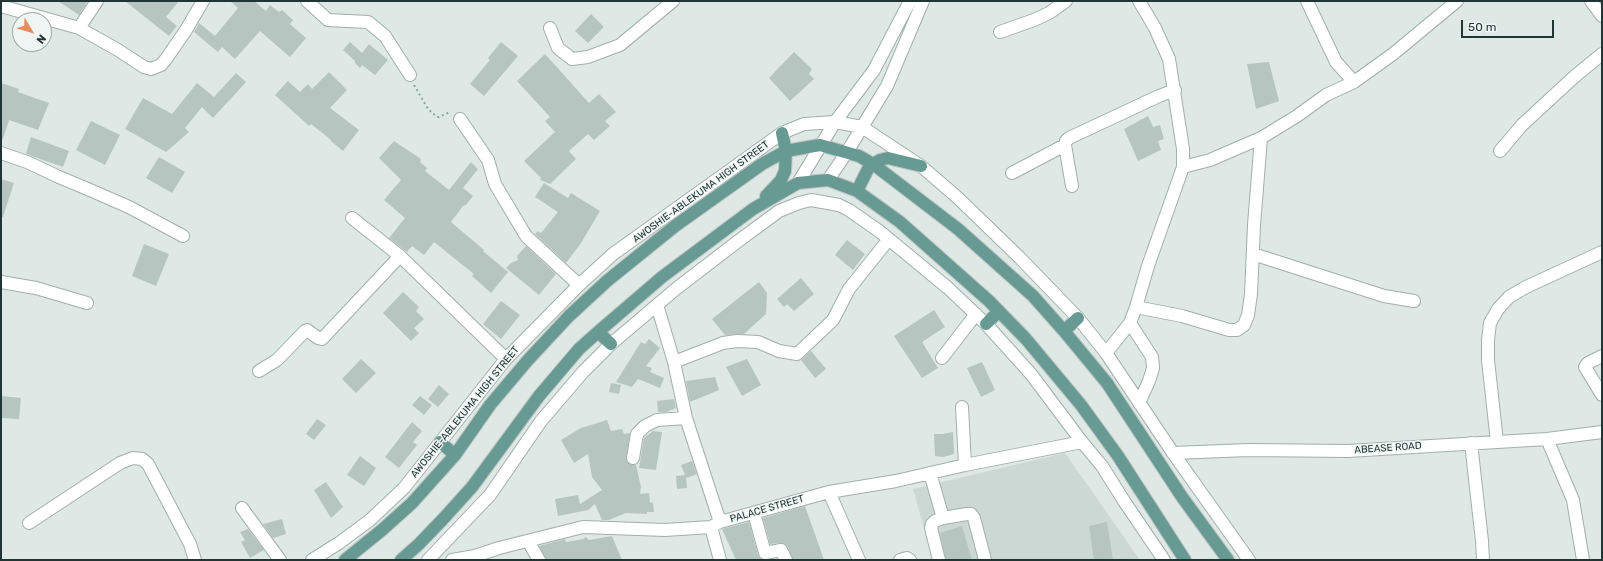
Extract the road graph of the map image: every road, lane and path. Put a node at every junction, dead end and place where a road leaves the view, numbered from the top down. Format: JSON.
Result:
{"nodes":[{"id":1,"x":97,"y":1,"type":"edge"},
{"id":2,"x":203,"y":1,"type":"edge"},
{"id":3,"x":307,"y":1,"type":"edge"},
{"id":4,"x":673,"y":1,"type":"edge"},
{"id":5,"x":910,"y":1,"type":"edge"},
{"id":6,"x":923,"y":1,"type":"edge"},
{"id":7,"x":1066,"y":1,"type":"edge"},
{"id":8,"x":1139,"y":1,"type":"edge"},
{"id":9,"x":1307,"y":1,"type":"edge"},
{"id":10,"x":1457,"y":1,"type":"edge"},
{"id":11,"x":1591,"y":1,"type":"edge"},
{"id":12,"x":20,"y":5,"type":"edge"},
{"id":13,"x":1,"y":6,"type":"edge"},
{"id":14,"x":1602,"y":16,"type":"edge"},
{"id":15,"x":79,"y":28,"type":"junction"},
{"id":16,"x":550,"y":28,"type":"dead end"},
{"id":17,"x":1000,"y":32,"type":"dead end"},
{"id":18,"x":1602,"y":54,"type":"edge"},
{"id":19,"x":410,"y":75,"type":"dead end"},
{"id":20,"x":1354,"y":82,"type":"junction"},
{"id":21,"x":415,"y":86,"type":"dead end"},
{"id":22,"x":1175,"y":90,"type":"junction"},
{"id":23,"x":460,"y":118,"type":"joint"},
{"id":24,"x":835,"y":122,"type":"junction"},
{"id":25,"x":862,"y":127,"type":"junction"},
{"id":26,"x":782,"y":133,"type":"junction"},
{"id":27,"x":1261,"y":138,"type":"junction"},
{"id":28,"x":820,"y":145,"type":"junction"},
{"id":29,"x":1065,"y":145,"type":"junction"},
{"id":30,"x":1500,"y":151,"type":"dead end"},
{"id":31,"x":786,"y":152,"type":"junction"},
{"id":32,"x":847,"y":152,"type":"junction"},
{"id":33,"x":1,"y":153,"type":"edge"},
{"id":34,"x":873,"y":164,"type":"junction"},
{"id":35,"x":921,"y":166,"type":"junction"},
{"id":36,"x":1183,"y":167,"type":"junction"},
{"id":37,"x":1012,"y":173,"type":"dead end"},
{"id":38,"x":828,"y":180,"type":"junction"},
{"id":39,"x":798,"y":183,"type":"junction"},
{"id":40,"x":1072,"y":186,"type":"dead end"},
{"id":41,"x":857,"y":191,"type":"junction"},
{"id":42,"x":753,"y":209,"type":"junction"},
{"id":43,"x":352,"y":218,"type":"dead end"},
{"id":44,"x":183,"y":236,"type":"dead end"},
{"id":45,"x":889,"y":239,"type":"junction"},
{"id":46,"x":1602,"y":252,"type":"edge"},
{"id":47,"x":1253,"y":254,"type":"junction"},
{"id":48,"x":400,"y":256,"type":"junction"},
{"id":49,"x":1,"y":282,"type":"edge"},
{"id":50,"x":579,"y":285,"type":"junction"},
{"id":51,"x":1414,"y":301,"type":"dead end"},
{"id":52,"x":87,"y":303,"type":"dead end"},
{"id":53,"x":657,"y":304,"type":"junction"},
{"id":54,"x":1136,"y":308,"type":"junction"},
{"id":55,"x":999,"y":311,"type":"junction"},
{"id":56,"x":976,"y":314,"type":"junction"},
{"id":57,"x":1078,"y":318,"type":"junction"},
{"id":58,"x":1130,"y":323,"type":"junction"},
{"id":59,"x":986,"y":324,"type":"junction"},
{"id":60,"x":1064,"y":331,"type":"junction"},
{"id":61,"x":598,"y":332,"type":"junction"},
{"id":62,"x":611,"y":344,"type":"junction"},
{"id":63,"x":1106,"y":353,"type":"junction"},
{"id":64,"x":1602,"y":356,"type":"edge"},
{"id":65,"x":942,"y":358,"type":"dead end"},
{"id":66,"x":506,"y":359,"type":"junction"},
{"id":67,"x":674,"y":362,"type":"junction"},
{"id":68,"x":259,"y":371,"type":"dead end"},
{"id":69,"x":1602,"y":395,"type":"edge"},
{"id":70,"x":1139,"y":403,"type":"junction"},
{"id":71,"x":962,"y":407,"type":"dead end"},
{"id":72,"x":686,"y":418,"type":"junction"},
{"id":73,"x":1602,"y":432,"type":"edge"},
{"id":74,"x":1547,"y":439,"type":"junction"},
{"id":75,"x":440,"y":442,"type":"junction"},
{"id":76,"x":1082,"y":442,"type":"junction"},
{"id":77,"x":1497,"y":442,"type":"junction"},
{"id":78,"x":1471,"y":443,"type":"junction"},
{"id":79,"x":1173,"y":453,"type":"junction"},
{"id":80,"x":455,"y":455,"type":"junction"},
{"id":81,"x":633,"y":458,"type":"dead end"},
{"id":82,"x":964,"y":465,"type":"junction"},
{"id":83,"x":930,"y":473,"type":"junction"},
{"id":84,"x":829,"y":492,"type":"junction"},
{"id":85,"x":242,"y":508,"type":"dead end"},
{"id":86,"x":754,"y":513,"type":"junction"},
{"id":87,"x":943,"y":518,"type":"junction"},
{"id":88,"x":29,"y":523,"type":"dead end"},
{"id":89,"x":716,"y":525,"type":"junction"},
{"id":90,"x":528,"y":541,"type":"junction"},
{"id":91,"x":718,"y":558,"type":"edge"},
{"id":92,"x":195,"y":560,"type":"edge"},
{"id":93,"x":280,"y":560,"type":"edge"},
{"id":94,"x":312,"y":560,"type":"edge"},
{"id":95,"x":345,"y":560,"type":"edge"},
{"id":96,"x":401,"y":560,"type":"edge"},
{"id":97,"x":428,"y":560,"type":"edge"},
{"id":98,"x":452,"y":560,"type":"edge"},
{"id":99,"x":539,"y":560,"type":"edge"},
{"id":100,"x":786,"y":560,"type":"edge"},
{"id":101,"x":860,"y":560,"type":"edge"},
{"id":102,"x":900,"y":560,"type":"edge"},
{"id":103,"x":910,"y":560,"type":"edge"},
{"id":104,"x":939,"y":560,"type":"edge"},
{"id":105,"x":985,"y":560,"type":"edge"},
{"id":106,"x":1164,"y":560,"type":"edge"},
{"id":107,"x":1184,"y":560,"type":"edge"},
{"id":108,"x":1228,"y":560,"type":"edge"},
{"id":109,"x":1249,"y":560,"type":"edge"},
{"id":110,"x":1483,"y":560,"type":"edge"},
{"id":111,"x":1583,"y":560,"type":"edge"}],
"edges":[{"from":1,"to":15,"type":"street"},
{"from":2,"to":15,"type":"street"},
{"from":3,"to":19,"type":"street"},
{"from":4,"to":16,"type":"street"},
{"from":5,"to":24,"type":"street"},
{"from":6,"to":25,"type":"street"},
{"from":7,"to":17,"type":"street"},
{"from":8,"to":22,"type":"street"},
{"from":9,"to":20,"type":"street"},
{"from":10,"to":20,"type":"street"},
{"from":11,"to":14,"type":"street"},
{"from":12,"to":13,"type":"street"},
{"from":12,"to":15,"type":"street"},
{"from":18,"to":30,"type":"street"},
{"from":20,"to":27,"type":"street"},
{"from":21,"to":23,"type":"path"},
{"from":22,"to":29,"type":"street"},
{"from":22,"to":36,"type":"street"},
{"from":23,"to":50,"type":"street"},
{"from":24,"to":25,"type":"street","name":"AWOSHIE-ABLEKUMA HIGH STREET"},
{"from":24,"to":26,"type":"street","name":"AWOSHIE-ABLEKUMA HIGH STREET"},
{"from":24,"to":28,"type":"street"},
{"from":25,"to":32,"type":"street"},
{"from":25,"to":35,"type":"street"},
{"from":26,"to":31,"type":"main road"},
{"from":26,"to":50,"type":"street","name":"AWOSHIE-ABLEKUMA HIGH STREET"},
{"from":27,"to":36,"type":"street"},
{"from":27,"to":47,"type":"street"},
{"from":28,"to":31,"type":"main road","name":"AWOSHIE-ABLEKUMA HIGH STREET"},
{"from":28,"to":32,"type":"main road"},
{"from":28,"to":39,"type":"street"},
{"from":29,"to":37,"type":"street"},
{"from":29,"to":40,"type":"street"},
{"from":31,"to":42,"type":"main road"},
{"from":31,"to":80,"type":"main road","name":"AWOSHIE-ABLEKUMA HIGH STREET"},
{"from":32,"to":34,"type":"main road"},
{"from":32,"to":38,"type":"street"},
{"from":33,"to":44,"type":"street"},
{"from":34,"to":35,"type":"main road"},
{"from":34,"to":41,"type":"main road"},
{"from":34,"to":60,"type":"main road"},
{"from":35,"to":57,"type":"street"},
{"from":36,"to":54,"type":"street"},
{"from":38,"to":39,"type":"main road"},
{"from":38,"to":41,"type":"main road"},
{"from":39,"to":42,"type":"main road"},
{"from":41,"to":55,"type":"main road"},
{"from":42,"to":61,"type":"main road"},
{"from":43,"to":48,"type":"street"},
{"from":45,"to":53,"type":"street"},
{"from":45,"to":56,"type":"street"},
{"from":45,"to":67,"type":"street"},
{"from":46,"to":77,"type":"street"},
{"from":47,"to":51,"type":"street"},
{"from":47,"to":54,"type":"street"},
{"from":48,"to":66,"type":"street"},
{"from":48,"to":68,"type":"street"},
{"from":49,"to":52,"type":"street"},
{"from":50,"to":66,"type":"street","name":"AWOSHIE-ABLEKUMA HIGH STREET"},
{"from":53,"to":62,"type":"street"},
{"from":53,"to":67,"type":"street"},
{"from":54,"to":58,"type":"street"},
{"from":55,"to":59,"type":"main road"},
{"from":55,"to":107,"type":"main road"},
{"from":56,"to":59,"type":"street"},
{"from":56,"to":65,"type":"street"},
{"from":57,"to":60,"type":"main road"},
{"from":57,"to":63,"type":"street"},
{"from":58,"to":63,"type":"street"},
{"from":58,"to":70,"type":"street"},
{"from":59,"to":76,"type":"street"},
{"from":60,"to":108,"type":"main road"},
{"from":61,"to":62,"type":"main road"},
{"from":61,"to":96,"type":"main road"},
{"from":62,"to":97,"type":"street"},
{"from":63,"to":70,"type":"street"},
{"from":64,"to":69,"type":"street"},
{"from":66,"to":75,"type":"street","name":"AWOSHIE-ABLEKUMA HIGH STREET"},
{"from":67,"to":72,"type":"street"},
{"from":70,"to":79,"type":"street"},
{"from":71,"to":82,"type":"street"},
{"from":72,"to":81,"type":"street"},
{"from":72,"to":89,"type":"street"},
{"from":73,"to":74,"type":"street","name":"ABEASE ROAD"},
{"from":74,"to":77,"type":"street","name":"ABEASE ROAD"},
{"from":74,"to":111,"type":"street"},
{"from":75,"to":80,"type":"main road"},
{"from":75,"to":94,"type":"street","name":"AWOSHIE-ABLEKUMA HIGH STREET"},
{"from":76,"to":82,"type":"street","name":"PALACE STREET"},
{"from":76,"to":106,"type":"street"},
{"from":77,"to":78,"type":"street","name":"ABEASE ROAD"},
{"from":78,"to":79,"type":"street","name":"ABEASE ROAD"},
{"from":78,"to":110,"type":"street"},
{"from":79,"to":109,"type":"street"},
{"from":80,"to":95,"type":"main road","name":"AWOSHIE-ABLEKUMA HIGH STREET"},
{"from":82,"to":83,"type":"street","name":"PALACE STREET"},
{"from":83,"to":84,"type":"street","name":"PALACE STREET"},
{"from":83,"to":87,"type":"street"},
{"from":84,"to":86,"type":"street","name":"PALACE STREET"},
{"from":84,"to":101,"type":"street"},
{"from":85,"to":93,"type":"street"},
{"from":86,"to":89,"type":"street","name":"PALACE STREET"},
{"from":86,"to":100,"type":"street"},
{"from":87,"to":104,"type":"street"},
{"from":87,"to":105,"type":"street"},
{"from":88,"to":92,"type":"street"},
{"from":89,"to":90,"type":"street","name":"PALACE STREET"},
{"from":89,"to":91,"type":"street"},
{"from":90,"to":98,"type":"street","name":"PALACE STREET"},
{"from":90,"to":99,"type":"street"},
{"from":102,"to":103,"type":"street"}]}
